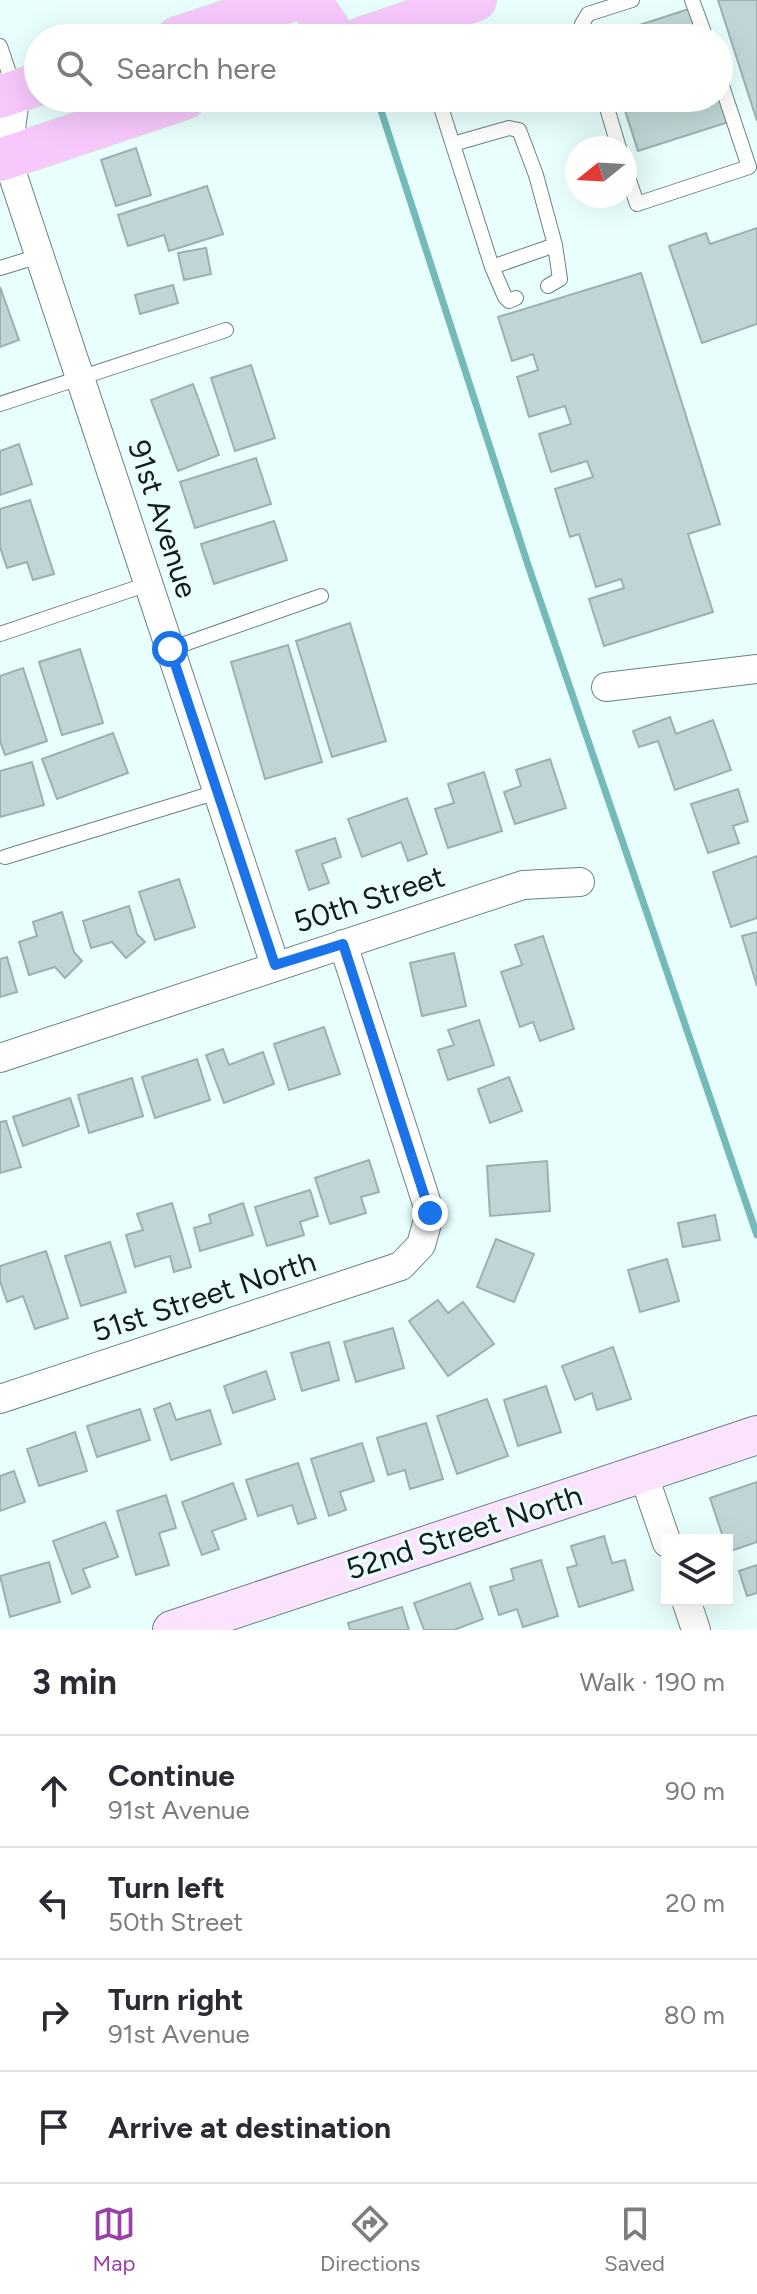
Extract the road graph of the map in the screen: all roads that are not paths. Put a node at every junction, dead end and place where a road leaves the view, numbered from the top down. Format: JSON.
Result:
{"nodes":[{"id":1,"x":291,"y":0,"type":"edge"},
{"id":2,"x":309,"y":0,"type":"edge"},
{"id":3,"x":475,"y":0,"type":"edge"},
{"id":4,"x":632,"y":0,"type":"edge"},
{"id":5,"x":692,"y":0,"type":"edge"},
{"id":6,"x":219,"y":24,"type":"edge"},
{"id":7,"x":325,"y":24,"type":"edge"},
{"id":8,"x":426,"y":24,"type":"edge"},
{"id":9,"x":582,"y":24,"type":"edge"},
{"id":10,"x":701,"y":24,"type":"edge"},
{"id":11,"x":0,"y":46,"type":"edge"},
{"id":12,"x":18,"y":91,"type":"edge"},
{"id":13,"x":143,"y":112,"type":"edge"},
{"id":14,"x":443,"y":112,"type":"edge"},
{"id":15,"x":608,"y":112,"type":"edge"},
{"id":16,"x":731,"y":112,"type":"edge"},
{"id":17,"x":615,"y":136,"type":"edge"},
{"id":18,"x":453,"y":144,"type":"junction"},
{"id":19,"x":4,"y":159,"type":"edge"},
{"id":20,"x":637,"y":204,"type":"edge"},
{"id":21,"x":555,"y":245,"type":"junction"},
{"id":22,"x":39,"y":256,"type":"junction"},
{"id":23,"x":492,"y":267,"type":"junction"},
{"id":24,"x":0,"y":268,"type":"edge"},
{"id":25,"x":548,"y":286,"type":"dead end"},
{"id":26,"x":516,"y":298,"type":"dead end"},
{"id":27,"x":226,"y":330,"type":"dead end"},
{"id":28,"x":80,"y":378,"type":"junction"},
{"id":29,"x":0,"y":404,"type":"edge"},
{"id":30,"x":148,"y":584,"type":"junction"},
{"id":31,"x":321,"y":596,"type":"dead end"},
{"id":32,"x":0,"y":634,"type":"edge"},
{"id":33,"x":170,"y":649,"type":"junction"},
{"id":34,"x":757,"y":669,"type":"edge"},
{"id":35,"x":606,"y":687,"type":"dead end"},
{"id":36,"x":217,"y":792,"type":"junction"},
{"id":37,"x":5,"y":857,"type":"dead end"},
{"id":38,"x":580,"y":882,"type":"dead end"},
{"id":39,"x":343,"y":944,"type":"junction"},
{"id":40,"x":275,"y":965,"type":"junction"},
{"id":41,"x":0,"y":1058,"type":"edge"},
{"id":42,"x":0,"y":1399,"type":"edge"},
{"id":43,"x":757,"y":1435,"type":"edge"},
{"id":44,"x":643,"y":1473,"type":"junction"},
{"id":45,"x":664,"y":1534,"type":"edge"},
{"id":46,"x":688,"y":1606,"type":"edge"},
{"id":47,"x":172,"y":1630,"type":"edge"},
{"id":48,"x":696,"y":1630,"type":"edge"}],
"edges":[{"from":1,"to":6,"type":"main road"},
{"from":2,"to":7,"type":"main road"},
{"from":3,"to":8,"type":"main road"},
{"from":4,"to":9,"type":"lane"},
{"from":5,"to":10,"type":"lane"},
{"from":11,"to":12,"type":"lane"},
{"from":12,"to":19,"type":"street","name":"91st Avenue"},
{"from":13,"to":19,"type":"main road"},
{"from":14,"to":18,"type":"lane"},
{"from":15,"to":17,"type":"lane"},
{"from":16,"to":20,"type":"lane"},
{"from":18,"to":21,"type":"lane"},
{"from":18,"to":23,"type":"lane"},
{"from":19,"to":22,"type":"street","name":"91st Avenue"},
{"from":21,"to":23,"type":"lane"},
{"from":21,"to":25,"type":"lane"},
{"from":22,"to":24,"type":"lane"},
{"from":22,"to":28,"type":"street","name":"91st Avenue"},
{"from":23,"to":26,"type":"lane"},
{"from":27,"to":28,"type":"lane"},
{"from":28,"to":29,"type":"lane"},
{"from":28,"to":30,"type":"street","name":"91st Avenue"},
{"from":30,"to":32,"type":"lane"},
{"from":30,"to":33,"type":"street","name":"91st Avenue"},
{"from":31,"to":33,"type":"lane"},
{"from":33,"to":36,"type":"street","name":"91st Avenue"},
{"from":34,"to":35,"type":"street"},
{"from":36,"to":37,"type":"lane"},
{"from":36,"to":40,"type":"street","name":"91st Avenue"},
{"from":38,"to":39,"type":"street","name":"50th Street"},
{"from":39,"to":40,"type":"street","name":"50th Street"},
{"from":39,"to":42,"type":"street","name":"51st Street North"},
{"from":40,"to":41,"type":"street","name":"50th Street"},
{"from":43,"to":44,"type":"street","name":"52nd Street North"},
{"from":44,"to":45,"type":"street"},
{"from":44,"to":47,"type":"street","name":"52nd Street North"},
{"from":46,"to":48,"type":"street"}]}
